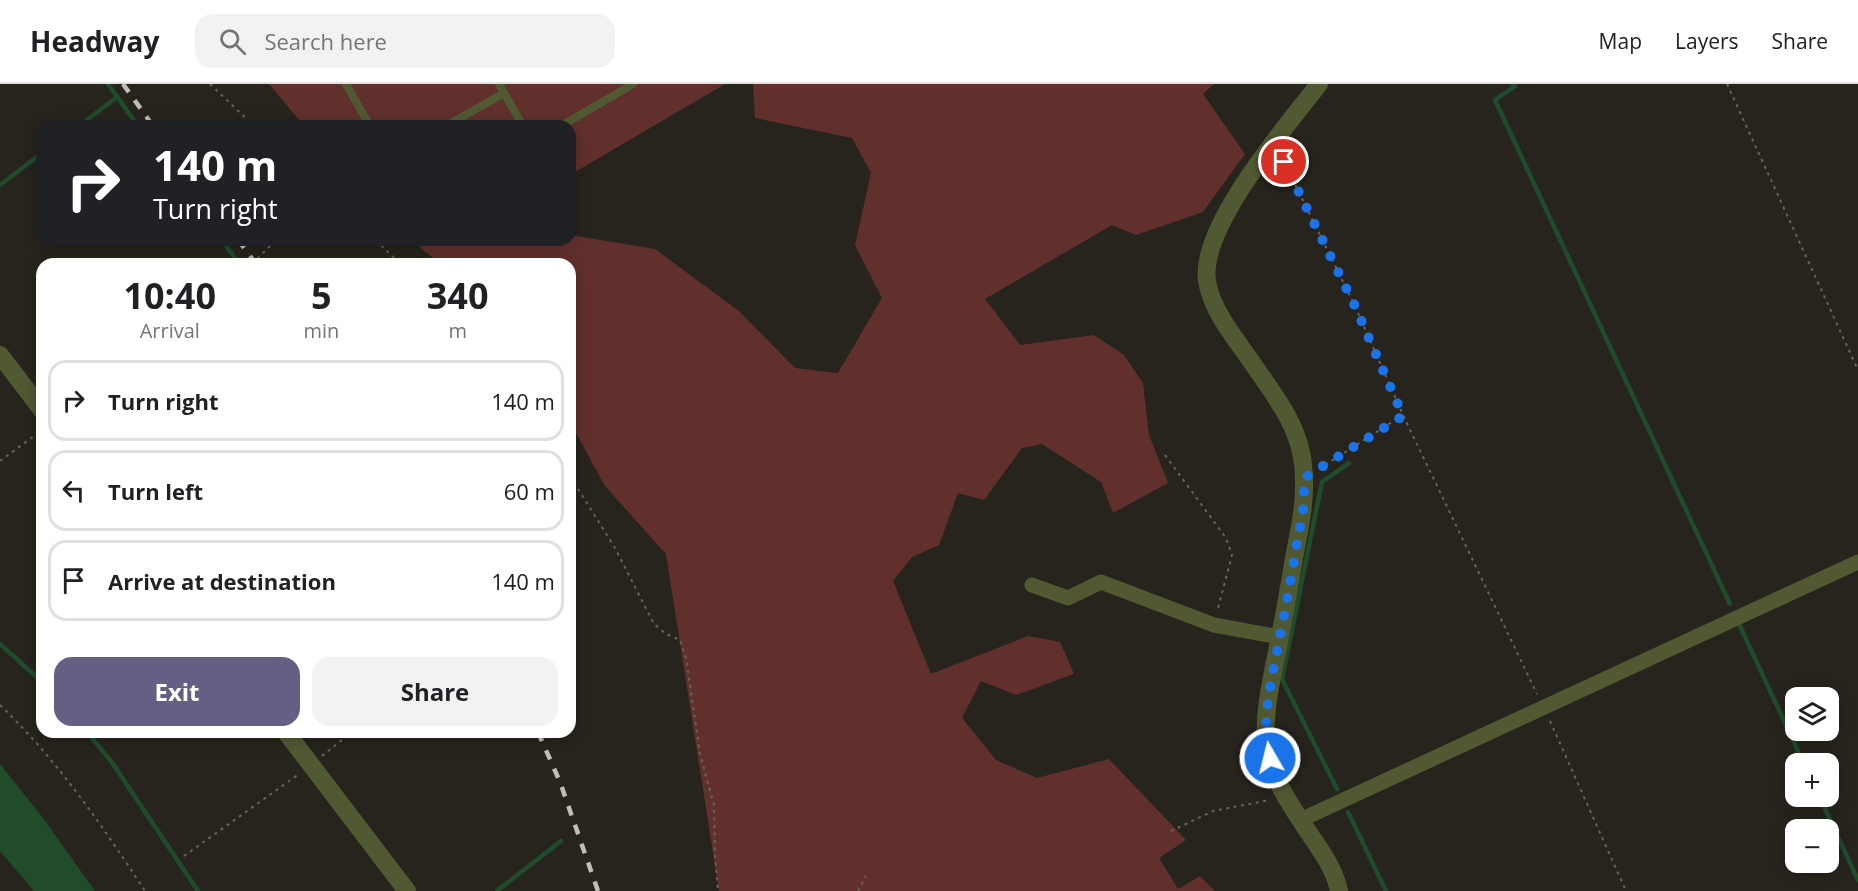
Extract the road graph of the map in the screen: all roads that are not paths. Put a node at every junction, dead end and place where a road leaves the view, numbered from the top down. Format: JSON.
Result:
{"nodes":[{"id":1,"x":346,"y":84,"type":"edge"},
{"id":2,"x":499,"y":84,"type":"edge"},
{"id":3,"x":633,"y":84,"type":"edge"},
{"id":4,"x":1319,"y":84,"type":"edge"},
{"id":5,"x":504,"y":93,"type":"junction"},
{"id":6,"x":367,"y":120,"type":"edge"},
{"id":7,"x":457,"y":120,"type":"edge"},
{"id":8,"x":520,"y":120,"type":"edge"},
{"id":9,"x":571,"y":120,"type":"edge"},
{"id":10,"x":0,"y":355,"type":"edge"},
{"id":11,"x":36,"y":402,"type":"edge"},
{"id":12,"x":1858,"y":562,"type":"edge"},
{"id":13,"x":1032,"y":585,"type":"dead end"},
{"id":14,"x":1280,"y":637,"type":"junction"},
{"id":15,"x":291,"y":738,"type":"edge"},
{"id":16,"x":1301,"y":822,"type":"junction"},
{"id":17,"x":408,"y":891,"type":"edge"},
{"id":18,"x":1339,"y":891,"type":"edge"}],
"edges":[{"from":1,"to":6,"type":"lane"},
{"from":2,"to":5,"type":"lane"},
{"from":3,"to":9,"type":"lane"},
{"from":4,"to":14,"type":"street"},
{"from":5,"to":7,"type":"lane"},
{"from":5,"to":8,"type":"lane"},
{"from":10,"to":11,"type":"street"},
{"from":12,"to":16,"type":"street"},
{"from":13,"to":14,"type":"street"},
{"from":14,"to":16,"type":"street"},
{"from":15,"to":17,"type":"street"},
{"from":16,"to":18,"type":"street"}]}
